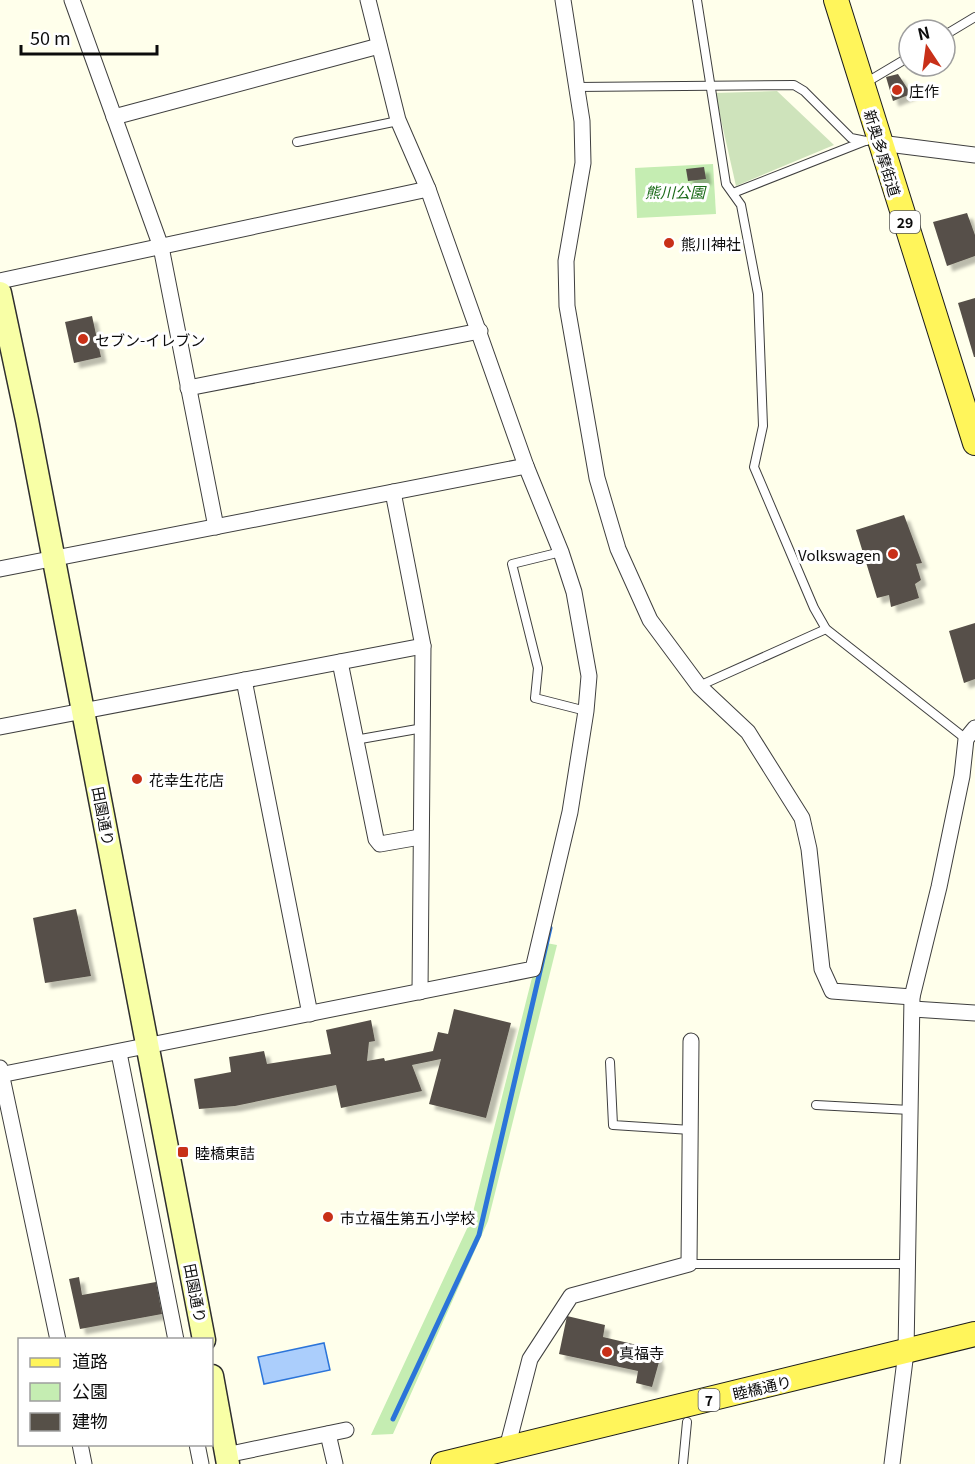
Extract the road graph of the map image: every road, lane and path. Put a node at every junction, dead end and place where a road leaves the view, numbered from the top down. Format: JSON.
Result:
{"nodes":[{"id":1,"x":72,"y":0,"type":"edge"},
{"id":2,"x":368,"y":0,"type":"edge"},
{"id":3,"x":563,"y":0,"type":"edge"},
{"id":4,"x":697,"y":0,"type":"edge"},
{"id":5,"x":836,"y":0,"type":"edge"},
{"id":6,"x":975,"y":17,"type":"edge"},
{"id":7,"x":957,"y":28,"type":"edge"},
{"id":8,"x":379,"y":46,"type":"junction"},
{"id":9,"x":897,"y":64,"type":"edge"},
{"id":10,"x":710,"y":85,"type":"junction"},
{"id":11,"x":862,"y":85,"type":"junction"},
{"id":12,"x":577,"y":87,"type":"junction"},
{"id":13,"x":114,"y":117,"type":"junction"},
{"id":14,"x":398,"y":120,"type":"junction"},
{"id":15,"x":297,"y":142,"type":"dead end"},
{"id":16,"x":873,"y":142,"type":"junction"},
{"id":17,"x":975,"y":155,"type":"edge"},
{"id":18,"x":428,"y":189,"type":"junction"},
{"id":19,"x":733,"y":193,"type":"junction"},
{"id":20,"x":161,"y":247,"type":"junction"},
{"id":21,"x":0,"y":281,"type":"edge"},
{"id":22,"x":0,"y":293,"type":"edge"},
{"id":23,"x":480,"y":331,"type":"junction"},
{"id":24,"x":188,"y":388,"type":"junction"},
{"id":25,"x":969,"y":402,"type":"edge"},
{"id":26,"x":975,"y":443,"type":"edge"},
{"id":27,"x":526,"y":466,"type":"junction"},
{"id":28,"x":393,"y":492,"type":"junction"},
{"id":29,"x":216,"y":527,"type":"junction"},
{"id":30,"x":561,"y":552,"type":"junction"},
{"id":31,"x":54,"y":558,"type":"junction"},
{"id":32,"x":0,"y":569,"type":"edge"},
{"id":33,"x":826,"y":630,"type":"junction"},
{"id":34,"x":423,"y":646,"type":"junction"},
{"id":35,"x":340,"y":662,"type":"junction"},
{"id":36,"x":244,"y":680,"type":"junction"},
{"id":37,"x":699,"y":687,"type":"junction"},
{"id":38,"x":84,"y":711,"type":"junction"},
{"id":39,"x":586,"y":711,"type":"junction"},
{"id":40,"x":0,"y":728,"type":"edge"},
{"id":41,"x":423,"y":728,"type":"junction"},
{"id":42,"x":355,"y":740,"type":"junction"},
{"id":43,"x":970,"y":742,"type":"edge"},
{"id":44,"x":420,"y":837,"type":"junction"},
{"id":45,"x":420,"y":992,"type":"junction"},
{"id":46,"x":912,"y":1003,"type":"junction"},
{"id":47,"x":975,"y":1013,"type":"edge"},
{"id":48,"x":310,"y":1014,"type":"junction"},
{"id":49,"x":691,"y":1041,"type":"dead end"},
{"id":50,"x":149,"y":1047,"type":"junction"},
{"id":51,"x":120,"y":1053,"type":"junction"},
{"id":52,"x":610,"y":1062,"type":"dead end"},
{"id":53,"x":0,"y":1072,"type":"edge"},
{"id":54,"x":816,"y":1105,"type":"dead end"},
{"id":55,"x":910,"y":1110,"type":"junction"},
{"id":56,"x":691,"y":1130,"type":"junction"},
{"id":57,"x":689,"y":1264,"type":"junction"},
{"id":58,"x":907,"y":1264,"type":"junction"},
{"id":59,"x":975,"y":1334,"type":"edge"},
{"id":60,"x":58,"y":1338,"type":"edge"},
{"id":61,"x":176,"y":1338,"type":"edge"},
{"id":62,"x":204,"y":1338,"type":"edge"},
{"id":63,"x":975,"y":1352,"type":"edge"},
{"id":64,"x":905,"y":1360,"type":"junction"},
{"id":65,"x":213,"y":1383,"type":"edge"},
{"id":66,"x":687,"y":1422,"type":"junction"},
{"id":67,"x":346,"y":1430,"type":"dead end"},
{"id":68,"x":328,"y":1434,"type":"junction"},
{"id":69,"x":80,"y":1446,"type":"edge"},
{"id":70,"x":197,"y":1446,"type":"edge"},
{"id":71,"x":508,"y":1456,"type":"edge"},
{"id":72,"x":227,"y":1460,"type":"edge"},
{"id":73,"x":84,"y":1464,"type":"edge"},
{"id":74,"x":201,"y":1464,"type":"edge"},
{"id":75,"x":335,"y":1464,"type":"edge"},
{"id":76,"x":443,"y":1464,"type":"edge"},
{"id":77,"x":682,"y":1464,"type":"edge"},
{"id":78,"x":892,"y":1464,"type":"edge"}],
"edges":[{"from":1,"to":13,"type":"street"},
{"from":2,"to":8,"type":"street"},
{"from":3,"to":12,"type":"street"},
{"from":4,"to":10,"type":"lane"},
{"from":5,"to":11,"type":"main road","name":"新奥多摩街道","number":"29"},
{"from":6,"to":7,"type":"lane"},
{"from":8,"to":13,"type":"street"},
{"from":8,"to":14,"type":"street"},
{"from":9,"to":11,"type":"lane"},
{"from":10,"to":12,"type":"lane"},
{"from":10,"to":16,"type":"lane"},
{"from":10,"to":19,"type":"lane"},
{"from":11,"to":16,"type":"main road","name":"新奥多摩街道","number":"29"},
{"from":12,"to":37,"type":"street"},
{"from":13,"to":20,"type":"street"},
{"from":14,"to":15,"type":"lane"},
{"from":14,"to":18,"type":"street"},
{"from":16,"to":17,"type":"street"},
{"from":16,"to":19,"type":"lane"},
{"from":16,"to":25,"type":"main road","name":"新奥多摩街道","number":"29"},
{"from":18,"to":20,"type":"street"},
{"from":18,"to":23,"type":"street"},
{"from":19,"to":33,"type":"lane"},
{"from":20,"to":21,"type":"street"},
{"from":20,"to":24,"type":"street"},
{"from":22,"to":31,"type":"street","name":"田園通り"},
{"from":23,"to":24,"type":"street"},
{"from":23,"to":27,"type":"street"},
{"from":24,"to":29,"type":"street"},
{"from":25,"to":26,"type":"main road","name":"新奥多摩街道","number":"29"},
{"from":27,"to":28,"type":"street"},
{"from":27,"to":30,"type":"street"},
{"from":28,"to":29,"type":"street"},
{"from":28,"to":34,"type":"street"},
{"from":29,"to":31,"type":"street"},
{"from":30,"to":39,"type":"street"},
{"from":30,"to":39,"type":"lane"},
{"from":31,"to":32,"type":"street"},
{"from":31,"to":38,"type":"street","name":"田園通り"},
{"from":33,"to":37,"type":"lane"},
{"from":33,"to":43,"type":"lane"},
{"from":34,"to":35,"type":"street"},
{"from":34,"to":41,"type":"street"},
{"from":35,"to":36,"type":"street"},
{"from":35,"to":42,"type":"street"},
{"from":36,"to":38,"type":"street"},
{"from":36,"to":48,"type":"street"},
{"from":37,"to":46,"type":"street"},
{"from":38,"to":40,"type":"street"},
{"from":38,"to":50,"type":"street","name":"田園通り"},
{"from":39,"to":45,"type":"street"},
{"from":41,"to":42,"type":"lane"},
{"from":41,"to":44,"type":"street"},
{"from":42,"to":44,"type":"street"},
{"from":43,"to":46,"type":"street"},
{"from":44,"to":45,"type":"street"},
{"from":45,"to":48,"type":"street"},
{"from":46,"to":47,"type":"street"},
{"from":46,"to":55,"type":"street"},
{"from":48,"to":50,"type":"street"},
{"from":49,"to":56,"type":"street"},
{"from":50,"to":51,"type":"street"},
{"from":50,"to":62,"type":"street","name":"田園通り"},
{"from":51,"to":53,"type":"street"},
{"from":51,"to":61,"type":"street"},
{"from":52,"to":56,"type":"lane"},
{"from":53,"to":60,"type":"street"},
{"from":54,"to":55,"type":"lane"},
{"from":55,"to":58,"type":"street"},
{"from":56,"to":57,"type":"street"},
{"from":57,"to":58,"type":"lane"},
{"from":57,"to":71,"type":"street"},
{"from":58,"to":64,"type":"street"},
{"from":59,"to":64,"type":"main road","name":"睦橋通り","number":"7"},
{"from":63,"to":64,"type":"main road","name":"睦橋通り","number":"7"},
{"from":64,"to":66,"type":"main road","name":"睦橋通り","number":"7"},
{"from":64,"to":71,"type":"main road","name":"睦橋通り","number":"7"},
{"from":64,"to":78,"type":"street"},
{"from":65,"to":72,"type":"street"},
{"from":66,"to":71,"type":"main road","name":"睦橋通り","number":"7"},
{"from":66,"to":77,"type":"lane"},
{"from":67,"to":68,"type":"street"},
{"from":68,"to":72,"type":"street"},
{"from":68,"to":75,"type":"street"},
{"from":69,"to":73,"type":"street"},
{"from":70,"to":74,"type":"street"},
{"from":71,"to":76,"type":"main road","name":"睦橋通り","number":"7"}]}
